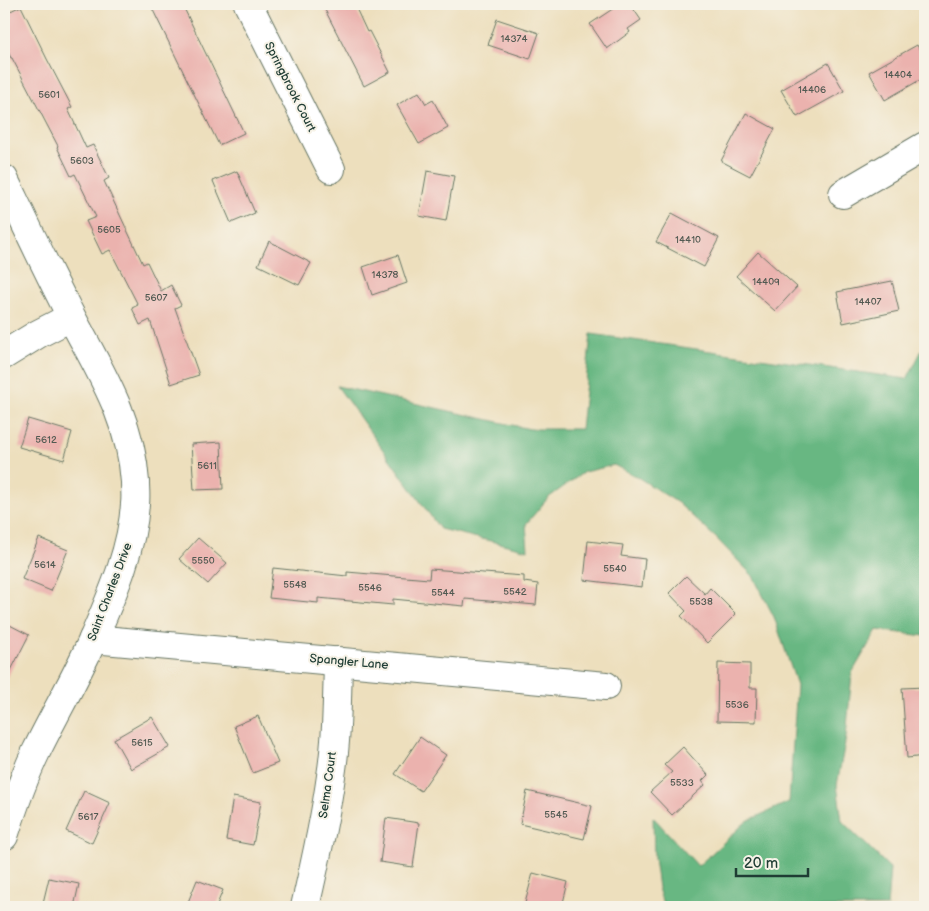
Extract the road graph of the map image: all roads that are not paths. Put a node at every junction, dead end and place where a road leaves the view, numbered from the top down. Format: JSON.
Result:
{"nodes":[{"id":1,"x":248,"y":4,"type":"edge"},
{"id":2,"x":925,"y":146,"type":"edge"},
{"id":3,"x":331,"y":170,"type":"dead end"},
{"id":4,"x":4,"y":179,"type":"edge"},
{"id":5,"x":843,"y":194,"type":"dead end"},
{"id":6,"x":71,"y":317,"type":"junction"},
{"id":7,"x":4,"y":355,"type":"edge"},
{"id":8,"x":93,"y":638,"type":"junction"},
{"id":9,"x":338,"y":661,"type":"junction"},
{"id":10,"x":606,"y":686,"type":"dead end"},
{"id":11,"x":4,"y":836,"type":"edge"},
{"id":12,"x":305,"y":907,"type":"edge"}],
"edges":[{"from":1,"to":3,"type":"street","name":"Springbrook Court"},
{"from":2,"to":5,"type":"street"},
{"from":4,"to":6,"type":"street","name":"Saint Charles Drive"},
{"from":6,"to":7,"type":"street"},
{"from":6,"to":8,"type":"street","name":"Saint Charles Drive"},
{"from":8,"to":9,"type":"street","name":"Spangler Lane"},
{"from":8,"to":11,"type":"street","name":"Saint Charles Drive"},
{"from":9,"to":10,"type":"street","name":"Spangler Lane"},
{"from":9,"to":12,"type":"street","name":"Selma Court"}]}
